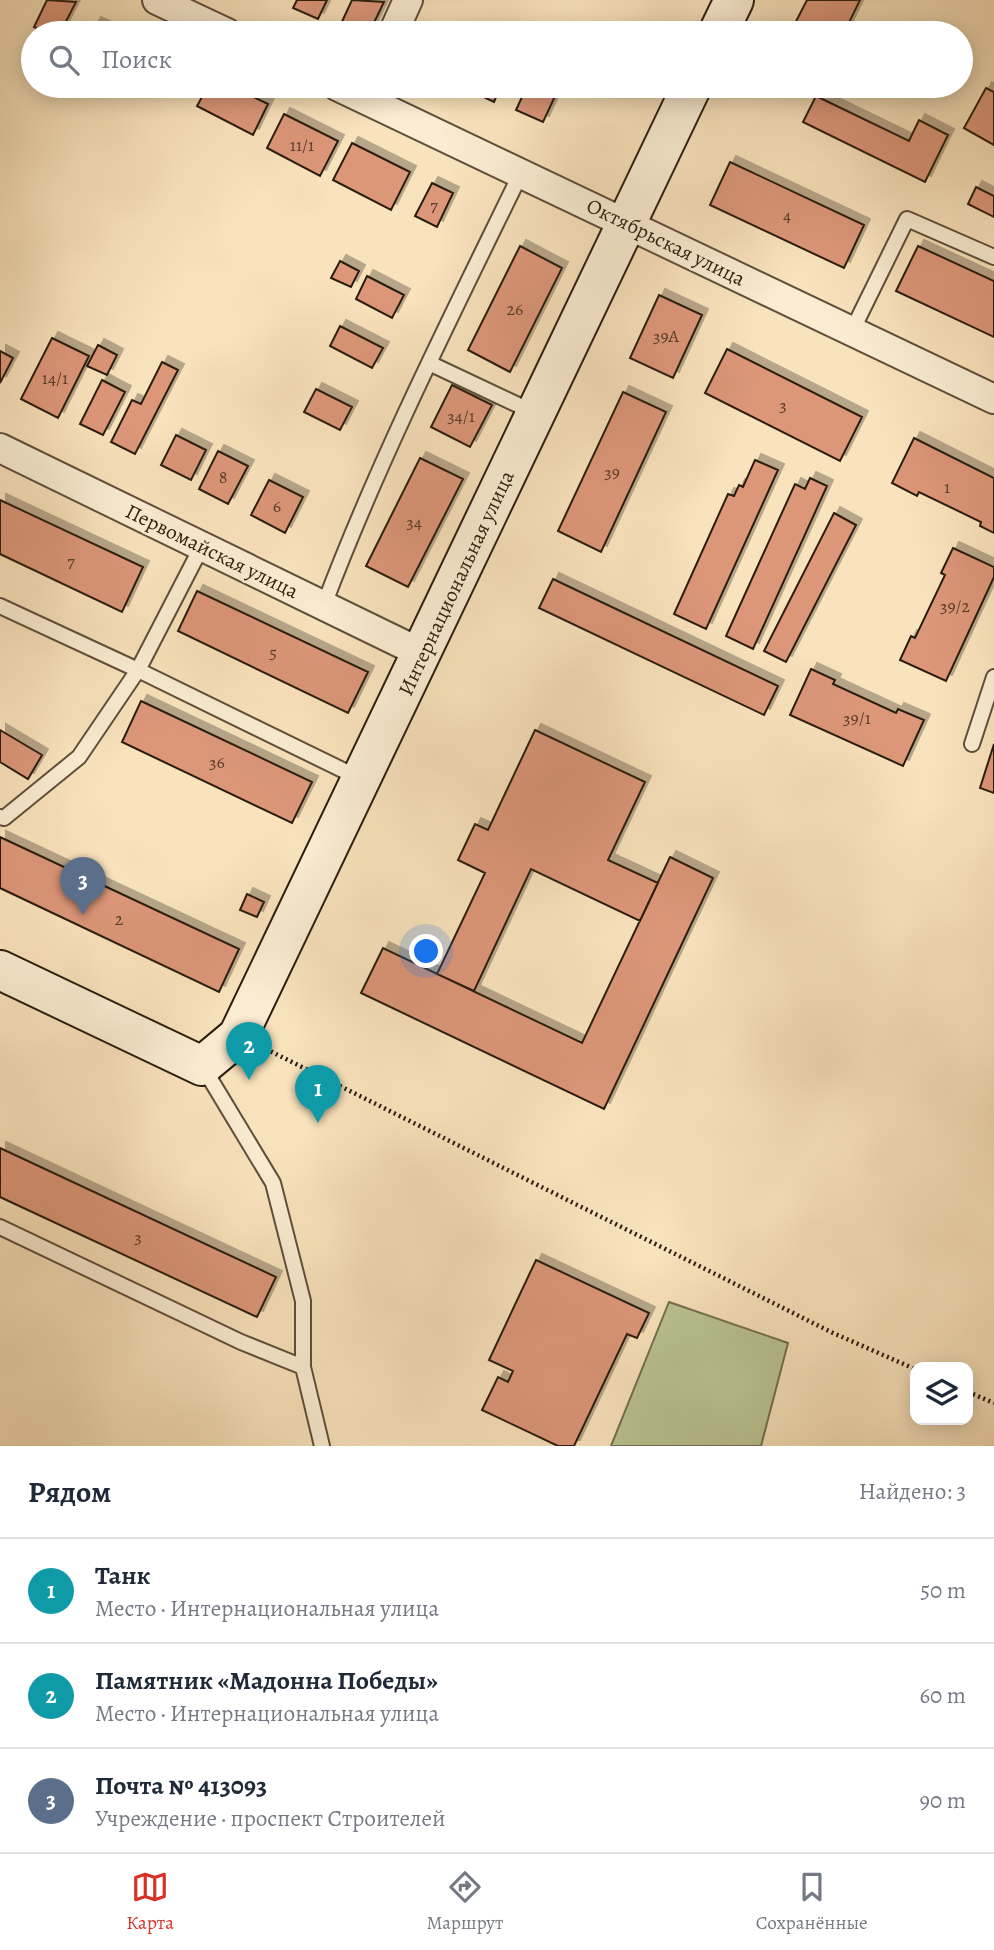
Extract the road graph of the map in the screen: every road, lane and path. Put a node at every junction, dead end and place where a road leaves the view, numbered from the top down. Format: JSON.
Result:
{"nodes":[{"id":1,"x":157,"y":0,"type":"edge"},
{"id":2,"x":408,"y":0,"type":"edge"},
{"id":3,"x":734,"y":0,"type":"edge"},
{"id":4,"x":202,"y":21,"type":"edge"},
{"id":5,"x":398,"y":21,"type":"edge"},
{"id":6,"x":724,"y":21,"type":"edge"},
{"id":7,"x":371,"y":98,"type":"edge"},
{"id":8,"x":686,"y":98,"type":"edge"},
{"id":9,"x":521,"y":173,"type":"junction"},
{"id":10,"x":625,"y":222,"type":"junction"},
{"id":11,"x":994,"y":257,"type":"edge"},
{"id":12,"x":852,"y":331,"type":"junction"},
{"id":13,"x":429,"y":363,"type":"junction"},
{"id":14,"x":994,"y":399,"type":"edge"},
{"id":15,"x":536,"y":414,"type":"junction"},
{"id":16,"x":0,"y":448,"type":"edge"},
{"id":17,"x":202,"y":546,"type":"junction"},
{"id":18,"x":0,"y":606,"type":"edge"},
{"id":19,"x":324,"y":606,"type":"junction"},
{"id":20,"x":423,"y":654,"type":"junction"},
{"id":21,"x":138,"y":670,"type":"junction"},
{"id":22,"x":994,"y":677,"type":"edge"},
{"id":23,"x":972,"y":744,"type":"dead end"},
{"id":24,"x":362,"y":779,"type":"junction"},
{"id":25,"x":0,"y":817,"type":"edge"},
{"id":26,"x":0,"y":970,"type":"edge"},
{"id":27,"x":239,"y":1036,"type":"junction"},
{"id":28,"x":202,"y":1066,"type":"junction"},
{"id":29,"x":0,"y":1227,"type":"edge"},
{"id":30,"x":303,"y":1367,"type":"junction"},
{"id":31,"x":910,"y":1367,"type":"edge"},
{"id":32,"x":973,"y":1394,"type":"edge"},
{"id":33,"x":994,"y":1403,"type":"edge"},
{"id":34,"x":322,"y":1446,"type":"edge"}],
"edges":[{"from":1,"to":4,"type":"street"},
{"from":2,"to":5,"type":"street"},
{"from":3,"to":6,"type":"street"},
{"from":7,"to":9,"type":"street","name":"Октябрьская улица"},
{"from":8,"to":10,"type":"street","name":"Интернациональная улица"},
{"from":9,"to":10,"type":"street","name":"Октябрьская улица"},
{"from":9,"to":13,"type":"lane"},
{"from":10,"to":12,"type":"street","name":"Октябрьская улица"},
{"from":10,"to":15,"type":"street","name":"Интернациональная улица"},
{"from":11,"to":12,"type":"lane"},
{"from":12,"to":14,"type":"street","name":"Октябрьская улица"},
{"from":13,"to":15,"type":"lane"},
{"from":13,"to":19,"type":"lane"},
{"from":15,"to":20,"type":"street","name":"Интернациональная улица"},
{"from":16,"to":17,"type":"street","name":"Первомайская улица"},
{"from":17,"to":19,"type":"street","name":"Первомайская улица"},
{"from":17,"to":21,"type":"lane"},
{"from":18,"to":21,"type":"lane"},
{"from":19,"to":20,"type":"street","name":"Первомайская улица"},
{"from":20,"to":24,"type":"street","name":"Интернациональная улица"},
{"from":21,"to":24,"type":"lane"},
{"from":21,"to":25,"type":"lane"},
{"from":22,"to":23,"type":"lane"},
{"from":24,"to":27,"type":"street","name":"Интернациональная улица"},
{"from":26,"to":28,"type":"street"},
{"from":27,"to":28,"type":"street","name":"Интернациональная улица"},
{"from":27,"to":31,"type":"path"},
{"from":28,"to":30,"type":"lane"},
{"from":29,"to":30,"type":"lane"},
{"from":30,"to":34,"type":"lane"},
{"from":32,"to":33,"type":"path"}]}
